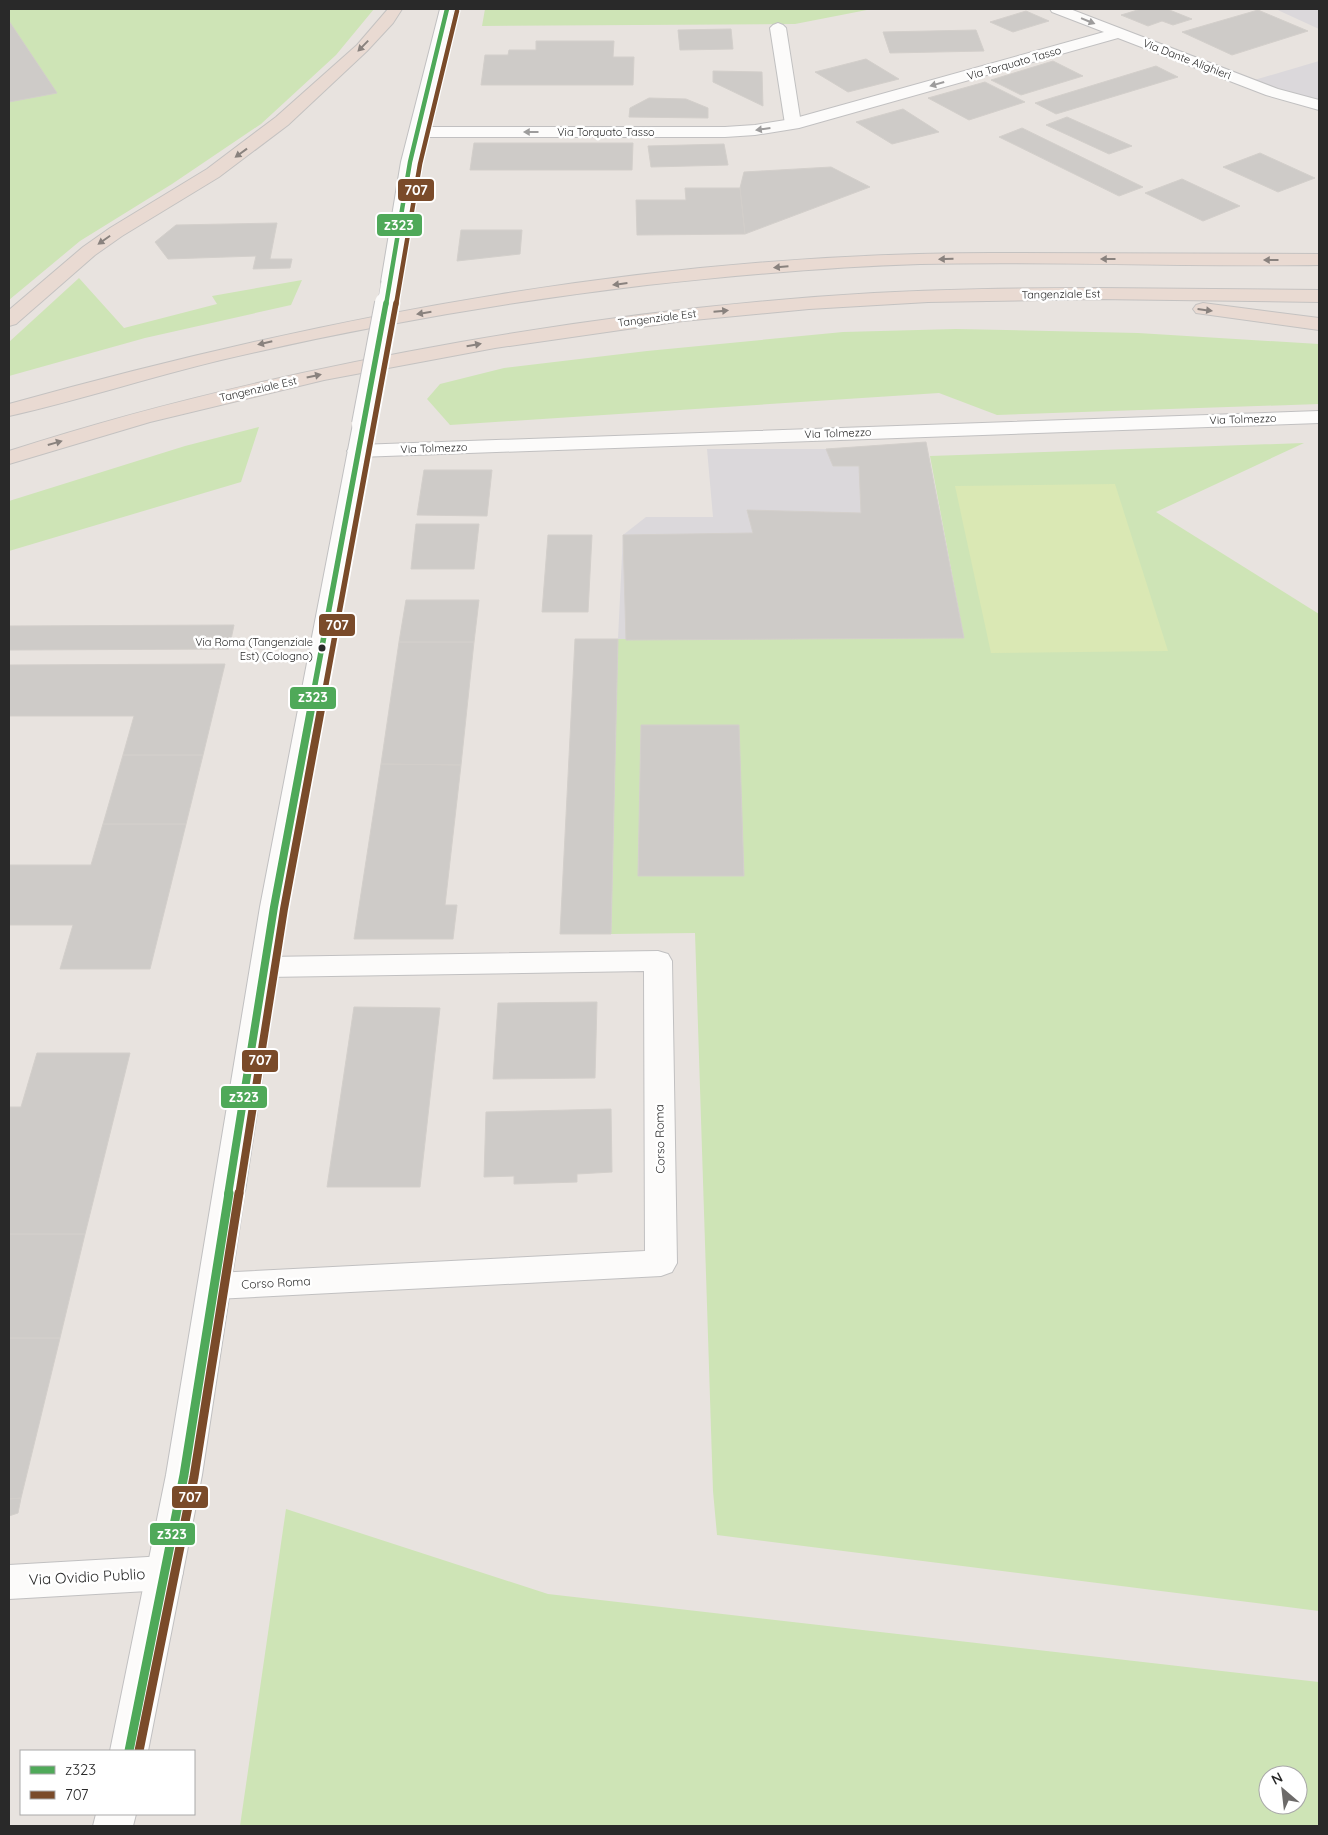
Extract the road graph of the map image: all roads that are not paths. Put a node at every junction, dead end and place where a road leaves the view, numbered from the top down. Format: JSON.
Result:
{"nodes":[{"id":1,"x":395,"y":9,"type":"edge"},
{"id":2,"x":447,"y":9,"type":"edge"},
{"id":3,"x":1056,"y":9,"type":"edge"},
{"id":4,"x":778,"y":28,"type":"dead end"},
{"id":5,"x":1119,"y":33,"type":"junction"},
{"id":6,"x":1319,"y":105,"type":"edge"},
{"id":7,"x":794,"y":124,"type":"junction"},
{"id":8,"x":417,"y":132,"type":"junction"},
{"id":9,"x":1319,"y":260,"type":"edge"},
{"id":10,"x":1070,"y":293,"type":"junction"},
{"id":11,"x":1319,"y":296,"type":"edge"},
{"id":12,"x":9,"y":320,"type":"edge"},
{"id":13,"x":1319,"y":324,"type":"edge"},
{"id":14,"x":9,"y":410,"type":"edge"},
{"id":15,"x":1319,"y":417,"type":"edge"},
{"id":16,"x":360,"y":437,"type":"junction"},
{"id":17,"x":9,"y":458,"type":"edge"},
{"id":18,"x":266,"y":967,"type":"junction"},
{"id":19,"x":215,"y":1286,"type":"junction"},
{"id":20,"x":165,"y":1573,"type":"junction"},
{"id":21,"x":9,"y":1582,"type":"edge"},
{"id":22,"x":128,"y":1750,"type":"edge"}],
"edges":[{"from":1,"to":12,"type":"highway","one_way":true},
{"from":2,"to":8,"type":"street"},
{"from":3,"to":5,"type":"street","name":"Via Dante Alighieri","one_way":true},
{"from":4,"to":7,"type":"street"},
{"from":5,"to":6,"type":"street","name":"Via Dante Alighieri"},
{"from":5,"to":7,"type":"street","name":"Via Torquato Tasso","one_way":true},
{"from":7,"to":8,"type":"street","name":"Via Torquato Tasso","one_way":true},
{"from":8,"to":16,"type":"street","bridge":true},
{"from":9,"to":14,"type":"highway","one_way":true},
{"from":10,"to":11,"type":"highway","name":"Tangenziale Est"},
{"from":10,"to":13,"type":"highway","one_way":true},
{"from":17,"to":10,"type":"highway","name":"Tangenziale Est","one_way":true},
{"from":15,"to":16,"type":"street","name":"Via Tolmezzo"},
{"from":16,"to":18,"type":"street"},
{"from":18,"to":19,"type":"street"},
{"from":18,"to":19,"type":"street","name":"Corso Roma"},
{"from":19,"to":20,"type":"street"},
{"from":20,"to":21,"type":"street","name":"Via Ovidio Publio"},
{"from":20,"to":22,"type":"street"}]}
